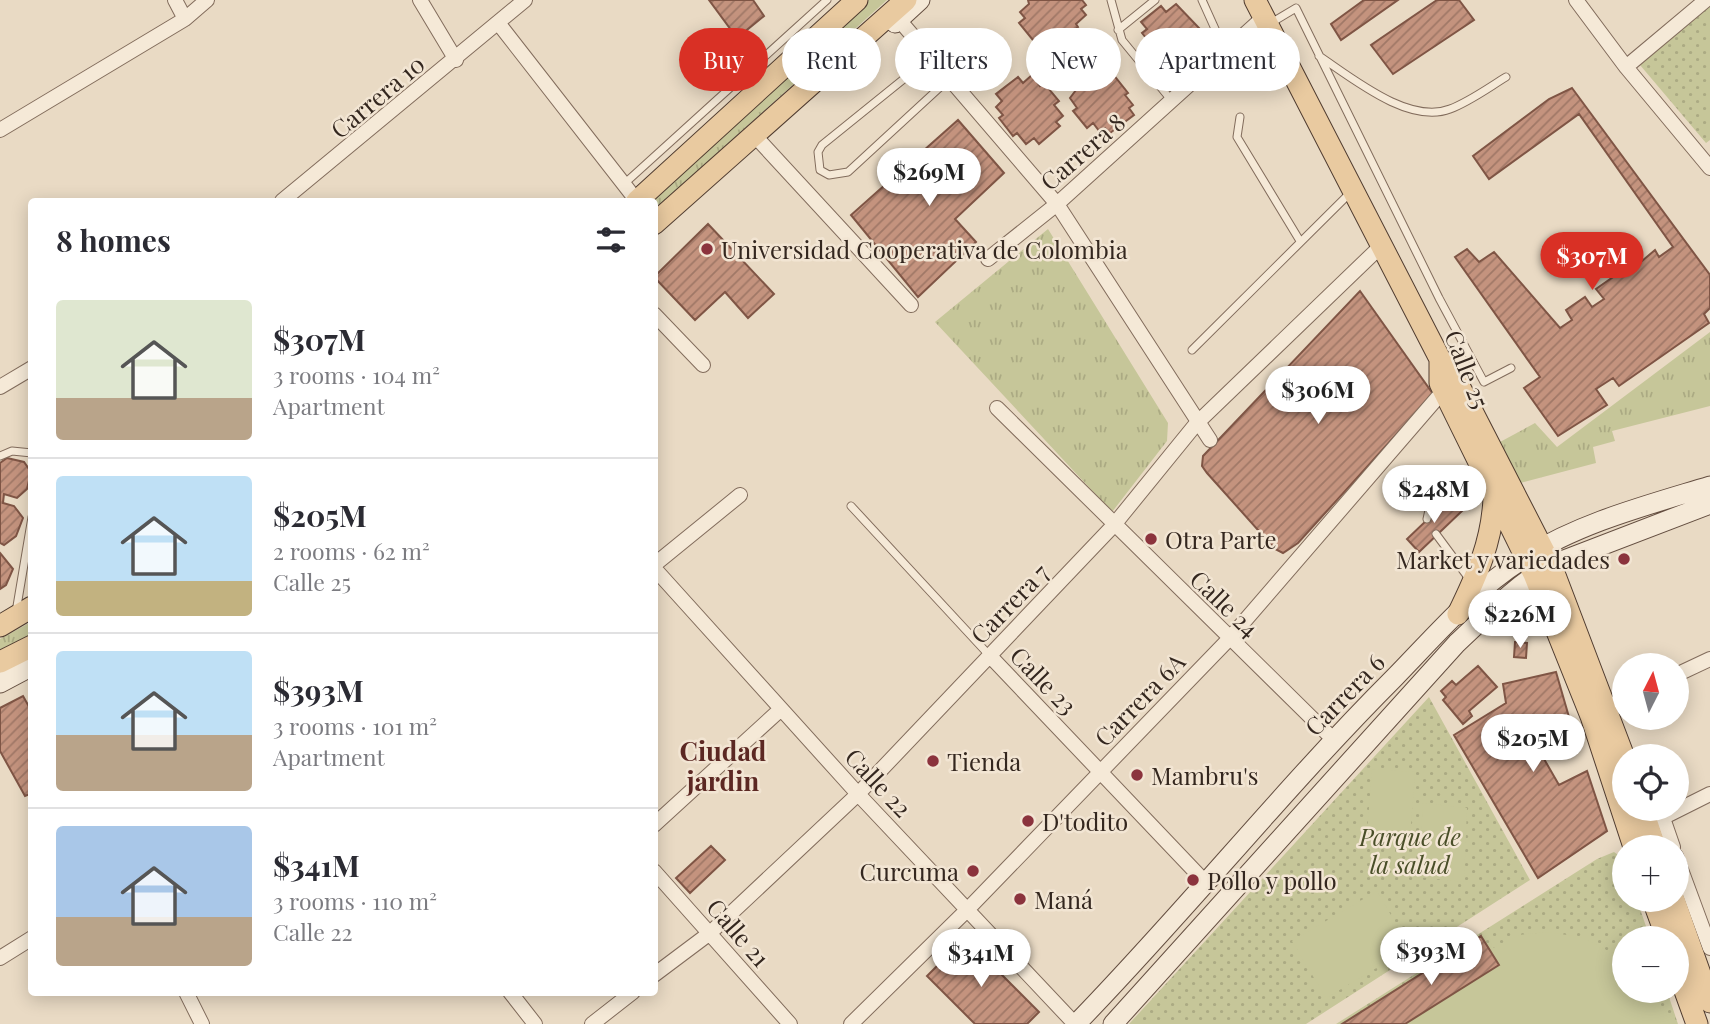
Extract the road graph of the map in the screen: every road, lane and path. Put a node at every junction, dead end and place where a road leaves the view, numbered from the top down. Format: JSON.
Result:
{"nodes":[{"id":1,"x":174,"y":0,"type":"edge"},
{"id":2,"x":207,"y":0,"type":"edge"},
{"id":3,"x":420,"y":0,"type":"edge"},
{"id":4,"x":525,"y":0,"type":"edge"},
{"id":5,"x":827,"y":0,"type":"edge"},
{"id":6,"x":858,"y":0,"type":"edge"},
{"id":7,"x":920,"y":0,"type":"edge"},
{"id":8,"x":1111,"y":0,"type":"edge"},
{"id":9,"x":1155,"y":0,"type":"edge"},
{"id":10,"x":1202,"y":0,"type":"edge"},
{"id":11,"x":1292,"y":0,"type":"edge"},
{"id":12,"x":1576,"y":0,"type":"edge"},
{"id":13,"x":1706,"y":0,"type":"edge"},
{"id":14,"x":1296,"y":8,"type":"junction"},
{"id":15,"x":900,"y":11,"type":"edge"},
{"id":16,"x":1262,"y":14,"type":"edge"},
{"id":17,"x":185,"y":19,"type":"junction"},
{"id":18,"x":499,"y":24,"type":"junction"},
{"id":19,"x":911,"y":28,"type":"edge"},
{"id":20,"x":1118,"y":28,"type":"edge"},
{"id":21,"x":1120,"y":28,"type":"edge"},
{"id":22,"x":1215,"y":28,"type":"edge"},
{"id":23,"x":1248,"y":28,"type":"edge"},
{"id":24,"x":1121,"y":36,"type":"edge"},
{"id":25,"x":1318,"y":56,"type":"junction"},
{"id":26,"x":456,"y":60,"type":"junction"},
{"id":27,"x":1626,"y":67,"type":"junction"},
{"id":28,"x":1506,"y":77,"type":"dead end"},
{"id":29,"x":895,"y":86,"type":"edge"},
{"id":30,"x":935,"y":91,"type":"edge"},
{"id":31,"x":960,"y":91,"type":"edge"},
{"id":32,"x":1183,"y":91,"type":"edge"},
{"id":33,"x":1172,"y":101,"type":"junction"},
{"id":34,"x":1240,"y":117,"type":"dead end"},
{"id":35,"x":0,"y":130,"type":"edge"},
{"id":36,"x":758,"y":138,"type":"junction"},
{"id":37,"x":1710,"y":168,"type":"edge"},
{"id":38,"x":624,"y":184,"type":"junction"},
{"id":39,"x":1353,"y":190,"type":"junction"},
{"id":40,"x":286,"y":198,"type":"edge"},
{"id":41,"x":635,"y":198,"type":"edge"},
{"id":42,"x":640,"y":198,"type":"edge"},
{"id":43,"x":1057,"y":204,"type":"junction"},
{"id":44,"x":658,"y":221,"type":"edge"},
{"id":45,"x":658,"y":232,"type":"edge"},
{"id":46,"x":1300,"y":241,"type":"junction"},
{"id":47,"x":1381,"y":246,"type":"junction"},
{"id":48,"x":988,"y":259,"type":"dead end"},
{"id":49,"x":911,"y":305,"type":"dead end"},
{"id":50,"x":658,"y":318,"type":"edge"},
{"id":51,"x":1192,"y":350,"type":"dead end"},
{"id":52,"x":1440,"y":359,"type":"junction"},
{"id":53,"x":703,"y":365,"type":"dead end"},
{"id":54,"x":1511,"y":368,"type":"dead end"},
{"id":55,"x":28,"y":370,"type":"edge"},
{"id":56,"x":0,"y":387,"type":"edge"},
{"id":57,"x":1444,"y":390,"type":"junction"},
{"id":58,"x":997,"y":408,"type":"dead end"},
{"id":59,"x":1196,"y":424,"type":"junction"},
{"id":60,"x":1210,"y":440,"type":"dead end"},
{"id":61,"x":28,"y":453,"type":"edge"},
{"id":62,"x":0,"y":456,"type":"edge"},
{"id":63,"x":1479,"y":464,"type":"junction"},
{"id":64,"x":1710,"y":486,"type":"edge"},
{"id":65,"x":740,"y":495,"type":"dead end"},
{"id":66,"x":1494,"y":496,"type":"junction"},
{"id":67,"x":1710,"y":504,"type":"edge"},
{"id":68,"x":851,"y":506,"type":"dead end"},
{"id":69,"x":1427,"y":519,"type":"dead end"},
{"id":70,"x":1113,"y":526,"type":"junction"},
{"id":71,"x":28,"y":534,"type":"edge"},
{"id":72,"x":1436,"y":534,"type":"dead end"},
{"id":73,"x":1538,"y":561,"type":"junction"},
{"id":74,"x":658,"y":564,"type":"edge"},
{"id":75,"x":658,"y":571,"type":"edge"},
{"id":76,"x":1473,"y":584,"type":"junction"},
{"id":77,"x":1496,"y":607,"type":"junction"},
{"id":78,"x":1458,"y":614,"type":"junction"},
{"id":79,"x":16,"y":617,"type":"edge"},
{"id":80,"x":1552,"y":619,"type":"junction"},
{"id":81,"x":1229,"y":639,"type":"junction"},
{"id":82,"x":28,"y":648,"type":"edge"},
{"id":83,"x":990,"y":656,"type":"junction"},
{"id":84,"x":1710,"y":659,"type":"edge"},
{"id":85,"x":0,"y":662,"type":"edge"},
{"id":86,"x":1689,"y":669,"type":"edge"},
{"id":87,"x":28,"y":672,"type":"edge"},
{"id":88,"x":0,"y":683,"type":"edge"},
{"id":89,"x":1612,"y":696,"type":"edge"},
{"id":90,"x":781,"y":709,"type":"junction"},
{"id":91,"x":1333,"y":739,"type":"junction"},
{"id":92,"x":1101,"y":772,"type":"junction"},
{"id":93,"x":858,"y":794,"type":"junction"},
{"id":94,"x":1710,"y":794,"type":"edge"},
{"id":95,"x":1689,"y":802,"type":"edge"},
{"id":96,"x":658,"y":821,"type":"edge"},
{"id":97,"x":1630,"y":835,"type":"edge"},
{"id":98,"x":658,"y":876,"type":"edge"},
{"id":99,"x":1207,"y":884,"type":"junction"},
{"id":100,"x":1689,"y":891,"type":"edge"},
{"id":101,"x":968,"y":910,"type":"junction"},
{"id":102,"x":1678,"y":912,"type":"edge"},
{"id":103,"x":709,"y":933,"type":"junction"},
{"id":104,"x":28,"y":941,"type":"edge"},
{"id":105,"x":1710,"y":948,"type":"edge"},
{"id":106,"x":0,"y":958,"type":"edge"},
{"id":107,"x":658,"y":972,"type":"edge"},
{"id":108,"x":188,"y":996,"type":"edge"},
{"id":109,"x":513,"y":996,"type":"edge"},
{"id":110,"x":628,"y":996,"type":"edge"},
{"id":111,"x":1689,"y":1002,"type":"edge"},
{"id":112,"x":1710,"y":1002,"type":"edge"},
{"id":113,"x":202,"y":1024,"type":"edge"},
{"id":114,"x":535,"y":1024,"type":"edge"},
{"id":115,"x":592,"y":1024,"type":"edge"},
{"id":116,"x":790,"y":1024,"type":"edge"},
{"id":117,"x":851,"y":1024,"type":"edge"},
{"id":118,"x":1076,"y":1024,"type":"edge"},
{"id":119,"x":1113,"y":1024,"type":"edge"},
{"id":120,"x":1697,"y":1024,"type":"edge"}],
"edges":[{"from":1,"to":17,"type":"street"},
{"from":2,"to":17,"type":"street"},
{"from":3,"to":26,"type":"street"},
{"from":4,"to":18,"type":"street","name":"Carrera 10"},
{"from":5,"to":38,"type":"lane"},
{"from":6,"to":42,"type":"main road"},
{"from":7,"to":15,"type":"main road"},
{"from":8,"to":20,"type":"lane"},
{"from":9,"to":21,"type":"lane"},
{"from":10,"to":22,"type":"lane"},
{"from":11,"to":14,"type":"lane"},
{"from":12,"to":27,"type":"street"},
{"from":13,"to":27,"type":"street"},
{"from":14,"to":16,"type":"lane"},
{"from":14,"to":25,"type":"lane"},
{"from":15,"to":19,"type":"street"},
{"from":15,"to":36,"type":"main road"},
{"from":16,"to":23,"type":"street","name":"Carrera 8"},
{"from":16,"to":39,"type":"main road","name":"Calle 25"},
{"from":17,"to":35,"type":"street"},
{"from":18,"to":26,"type":"street","name":"Carrera 10"},
{"from":18,"to":38,"type":"street"},
{"from":24,"to":33,"type":"lane"},
{"from":25,"to":28,"type":"lane"},
{"from":25,"to":54,"type":"lane"},
{"from":26,"to":40,"type":"street","name":"Carrera 10"},
{"from":27,"to":37,"type":"street"},
{"from":29,"to":30,"type":"lane"},
{"from":31,"to":43,"type":"street"},
{"from":32,"to":33,"type":"street","name":"Carrera 8"},
{"from":33,"to":43,"type":"street","name":"Carrera 8"},
{"from":34,"to":46,"type":"lane"},
{"from":36,"to":44,"type":"main road"},
{"from":36,"to":45,"type":"main road"},
{"from":36,"to":49,"type":"street"},
{"from":38,"to":41,"type":"street"},
{"from":39,"to":46,"type":"lane"},
{"from":39,"to":47,"type":"main road","name":"Calle 25"},
{"from":43,"to":48,"type":"street","name":"Carrera 8"},
{"from":43,"to":59,"type":"street"},
{"from":46,"to":51,"type":"lane"},
{"from":47,"to":52,"type":"main road","name":"Calle 25"},
{"from":47,"to":59,"type":"street","name":"Carrera 7"},
{"from":50,"to":53,"type":"street"},
{"from":52,"to":57,"type":"main road","name":"Calle 25"},
{"from":52,"to":73,"type":"main road"},
{"from":55,"to":56,"type":"street"},
{"from":57,"to":63,"type":"main road","name":"Calle 25"},
{"from":57,"to":81,"type":"street","name":"Carrera 6A"},
{"from":58,"to":70,"type":"street","name":"Calle 24"},
{"from":59,"to":60,"type":"street"},
{"from":59,"to":70,"type":"street","name":"Carrera 7"},
{"from":61,"to":62,"type":"lane"},
{"from":63,"to":66,"type":"main road","name":"Calle 25"},
{"from":63,"to":69,"type":"lane"},
{"from":64,"to":73,"type":"main road","name":"Carrera 6"},
{"from":65,"to":74,"type":"street"},
{"from":66,"to":73,"type":"main road","name":"Calle 25"},
{"from":66,"to":76,"type":"main road"},
{"from":67,"to":73,"type":"main road","name":"Carrera 6"},
{"from":68,"to":83,"type":"lane","name":"Calle 23"},
{"from":70,"to":81,"type":"street","name":"Calle 24"},
{"from":70,"to":83,"type":"street","name":"Carrera 7"},
{"from":71,"to":79,"type":"lane"},
{"from":72,"to":76,"type":"lane"},
{"from":73,"to":77,"type":"main road","name":"Carrera 6"},
{"from":73,"to":78,"type":"main road","name":"Carrera 6"},
{"from":73,"to":80,"type":"main road","name":"Calle 25"},
{"from":73,"to":89,"type":"main road"},
{"from":75,"to":90,"type":"street","name":"Calle 22"},
{"from":76,"to":78,"type":"main road"},
{"from":77,"to":80,"type":"main road"},
{"from":77,"to":119,"type":"main road","name":"Carrera 6"},
{"from":78,"to":91,"type":"main road","name":"Carrera 6"},
{"from":80,"to":97,"type":"main road","name":"Calle 25"},
{"from":81,"to":91,"type":"street","name":"Calle 24"},
{"from":81,"to":92,"type":"street","name":"Carrera 6A"},
{"from":82,"to":85,"type":"main road"},
{"from":83,"to":92,"type":"street","name":"Calle 23"},
{"from":83,"to":93,"type":"street","name":"Carrera 7"},
{"from":84,"to":86,"type":"street"},
{"from":87,"to":88,"type":"main road"},
{"from":90,"to":93,"type":"street","name":"Calle 22"},
{"from":90,"to":96,"type":"street"},
{"from":91,"to":99,"type":"main road","name":"Carrera 6"},
{"from":92,"to":99,"type":"street","name":"Calle 23"},
{"from":92,"to":101,"type":"street","name":"Carrera 6A"},
{"from":93,"to":101,"type":"street","name":"Calle 22"},
{"from":93,"to":103,"type":"street","name":"Carrera 7"},
{"from":94,"to":95,"type":"street"},
{"from":98,"to":103,"type":"street","name":"Calle 21"},
{"from":99,"to":118,"type":"main road","name":"Carrera 6"},
{"from":100,"to":105,"type":"street"},
{"from":101,"to":117,"type":"street","name":"Carrera 6A"},
{"from":101,"to":118,"type":"street","name":"Calle 22"},
{"from":102,"to":112,"type":"main road"},
{"from":103,"to":107,"type":"street","name":"Carrera 7"},
{"from":103,"to":116,"type":"street","name":"Calle 21"},
{"from":104,"to":106,"type":"street"},
{"from":108,"to":113,"type":"street"},
{"from":109,"to":114,"type":"street"},
{"from":110,"to":115,"type":"street"},
{"from":111,"to":120,"type":"main road"}]}
